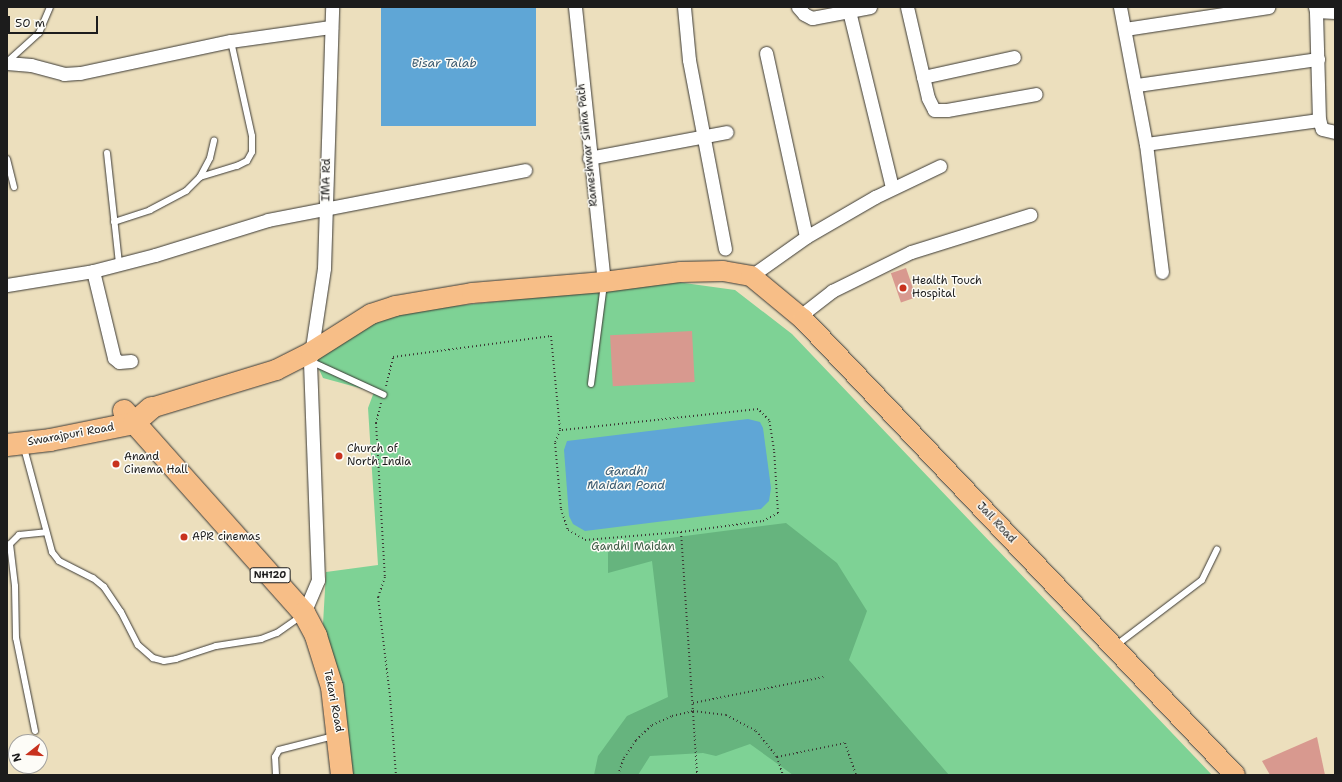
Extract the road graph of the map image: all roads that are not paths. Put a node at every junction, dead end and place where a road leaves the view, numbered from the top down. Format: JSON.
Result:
{"nodes":[{"id":1,"x":50,"y":7,"type":"edge"},
{"id":2,"x":332,"y":7,"type":"edge"},
{"id":3,"x":575,"y":7,"type":"edge"},
{"id":4,"x":684,"y":7,"type":"edge"},
{"id":5,"x":798,"y":7,"type":"edge"},
{"id":6,"x":870,"y":7,"type":"edge"},
{"id":7,"x":907,"y":7,"type":"edge"},
{"id":8,"x":1120,"y":7,"type":"edge"},
{"id":9,"x":1268,"y":7,"type":"edge"},
{"id":10,"x":1315,"y":9,"type":"edge"},
{"id":11,"x":849,"y":11,"type":"junction"},
{"id":12,"x":1335,"y":12,"type":"edge"},
{"id":13,"x":331,"y":27,"type":"junction"},
{"id":14,"x":1126,"y":29,"type":"junction"},
{"id":15,"x":231,"y":41,"type":"junction"},
{"id":16,"x":766,"y":53,"type":"dead end"},
{"id":17,"x":1014,"y":57,"type":"dead end"},
{"id":18,"x":1318,"y":59,"type":"junction"},
{"id":19,"x":7,"y":62,"type":"edge"},
{"id":20,"x":923,"y":77,"type":"junction"},
{"id":21,"x":1137,"y":85,"type":"junction"},
{"id":22,"x":1036,"y":94,"type":"dead end"},
{"id":23,"x":1320,"y":120,"type":"junction"},
{"id":24,"x":727,"y":132,"type":"dead end"},
{"id":25,"x":1335,"y":132,"type":"edge"},
{"id":26,"x":704,"y":136,"type":"junction"},
{"id":27,"x":214,"y":140,"type":"dead end"},
{"id":28,"x":1146,"y":144,"type":"junction"},
{"id":29,"x":107,"y":153,"type":"dead end"},
{"id":30,"x":589,"y":158,"type":"junction"},
{"id":31,"x":7,"y":159,"type":"edge"},
{"id":32,"x":940,"y":166,"type":"dead end"},
{"id":33,"x":524,"y":170,"type":"dead end"},
{"id":34,"x":200,"y":177,"type":"junction"},
{"id":35,"x":14,"y":187,"type":"dead end"},
{"id":36,"x":892,"y":188,"type":"junction"},
{"id":37,"x":326,"y":210,"type":"junction"},
{"id":38,"x":1030,"y":215,"type":"dead end"},
{"id":39,"x":114,"y":222,"type":"junction"},
{"id":40,"x":806,"y":237,"type":"junction"},
{"id":41,"x":725,"y":249,"type":"dead end"},
{"id":42,"x":119,"y":264,"type":"junction"},
{"id":43,"x":93,"y":271,"type":"junction"},
{"id":44,"x":1162,"y":272,"type":"dead end"},
{"id":45,"x":751,"y":276,"type":"junction"},
{"id":46,"x":604,"y":282,"type":"junction"},
{"id":47,"x":7,"y":285,"type":"edge"},
{"id":48,"x":800,"y":316,"type":"junction"},
{"id":49,"x":311,"y":357,"type":"junction"},
{"id":50,"x":131,"y":361,"type":"dead end"},
{"id":51,"x":591,"y":384,"type":"dead end"},
{"id":52,"x":384,"y":395,"type":"road end"},
{"id":53,"x":151,"y":408,"type":"joint"},
{"id":54,"x":129,"y":417,"type":"junction"},
{"id":55,"x":12,"y":441,"type":"edge"},
{"id":56,"x":46,"y":532,"type":"junction"},
{"id":57,"x":1217,"y":549,"type":"dead end"},
{"id":58,"x":10,"y":571,"type":"edge"},
{"id":59,"x":304,"y":613,"type":"junction"},
{"id":60,"x":1114,"y":647,"type":"junction"},
{"id":61,"x":35,"y":731,"type":"dead end"},
{"id":62,"x":340,"y":735,"type":"junction"},
{"id":63,"x":276,"y":775,"type":"edge"},
{"id":64,"x":342,"y":775,"type":"edge"},
{"id":65,"x":1235,"y":775,"type":"edge"}],
"edges":[{"from":1,"to":19,"type":"lane"},
{"from":2,"to":13,"type":"street","name":"IMA Rd"},
{"from":3,"to":30,"type":"street","name":"Rameshwar Sinha Path"},
{"from":4,"to":26,"type":"street"},
{"from":5,"to":11,"type":"street"},
{"from":6,"to":11,"type":"street"},
{"from":7,"to":20,"type":"street"},
{"from":8,"to":14,"type":"street"},
{"from":9,"to":14,"type":"street"},
{"from":10,"to":12,"type":"street"},
{"from":10,"to":18,"type":"street"},
{"from":11,"to":36,"type":"street"},
{"from":13,"to":15,"type":"street"},
{"from":13,"to":37,"type":"street","name":"IMA Rd"},
{"from":14,"to":21,"type":"street"},
{"from":15,"to":19,"type":"street"},
{"from":15,"to":34,"type":"lane"},
{"from":16,"to":40,"type":"street"},
{"from":17,"to":20,"type":"street"},
{"from":18,"to":21,"type":"street"},
{"from":18,"to":23,"type":"street"},
{"from":20,"to":22,"type":"street"},
{"from":21,"to":28,"type":"street"},
{"from":23,"to":25,"type":"street"},
{"from":23,"to":28,"type":"street"},
{"from":24,"to":26,"type":"street"},
{"from":26,"to":30,"type":"street"},
{"from":26,"to":41,"type":"street"},
{"from":27,"to":34,"type":"lane"},
{"from":28,"to":44,"type":"street"},
{"from":29,"to":39,"type":"lane"},
{"from":30,"to":46,"type":"street","name":"Rameshwar Sinha Path"},
{"from":31,"to":35,"type":"lane"},
{"from":32,"to":36,"type":"street"},
{"from":33,"to":37,"type":"street"},
{"from":34,"to":39,"type":"lane"},
{"from":36,"to":40,"type":"street"},
{"from":37,"to":42,"type":"street"},
{"from":37,"to":49,"type":"street","name":"IMA Rd"},
{"from":38,"to":48,"type":"street"},
{"from":39,"to":42,"type":"lane"},
{"from":40,"to":45,"type":"street"},
{"from":42,"to":43,"type":"street"},
{"from":43,"to":47,"type":"street"},
{"from":43,"to":50,"type":"street"},
{"from":45,"to":46,"type":"main road"},
{"from":45,"to":48,"type":"main road","name":"Jail Road"},
{"from":46,"to":49,"type":"main road"},
{"from":46,"to":51,"type":"lane"},
{"from":48,"to":60,"type":"main road","name":"Jail Road"},
{"from":49,"to":52,"type":"lane"},
{"from":49,"to":53,"type":"main road"},
{"from":49,"to":59,"type":"street","name":"IMA Rd"},
{"from":53,"to":54,"type":"highway"},
{"from":54,"to":55,"type":"highway","name":"Swarajpuri Road"},
{"from":54,"to":59,"type":"highway","name":"Tekari Road","number":"NH120"},
{"from":55,"to":56,"type":"lane"},
{"from":56,"to":58,"type":"lane"},
{"from":56,"to":59,"type":"lane"},
{"from":57,"to":60,"type":"lane"},
{"from":58,"to":61,"type":"lane"},
{"from":59,"to":62,"type":"highway","name":"Tekari Road","number":"NH120"},
{"from":60,"to":65,"type":"main road","name":"Jail Road"},
{"from":62,"to":63,"type":"lane"},
{"from":62,"to":64,"type":"highway","name":"Tekari Road","number":"NH120"}]}
